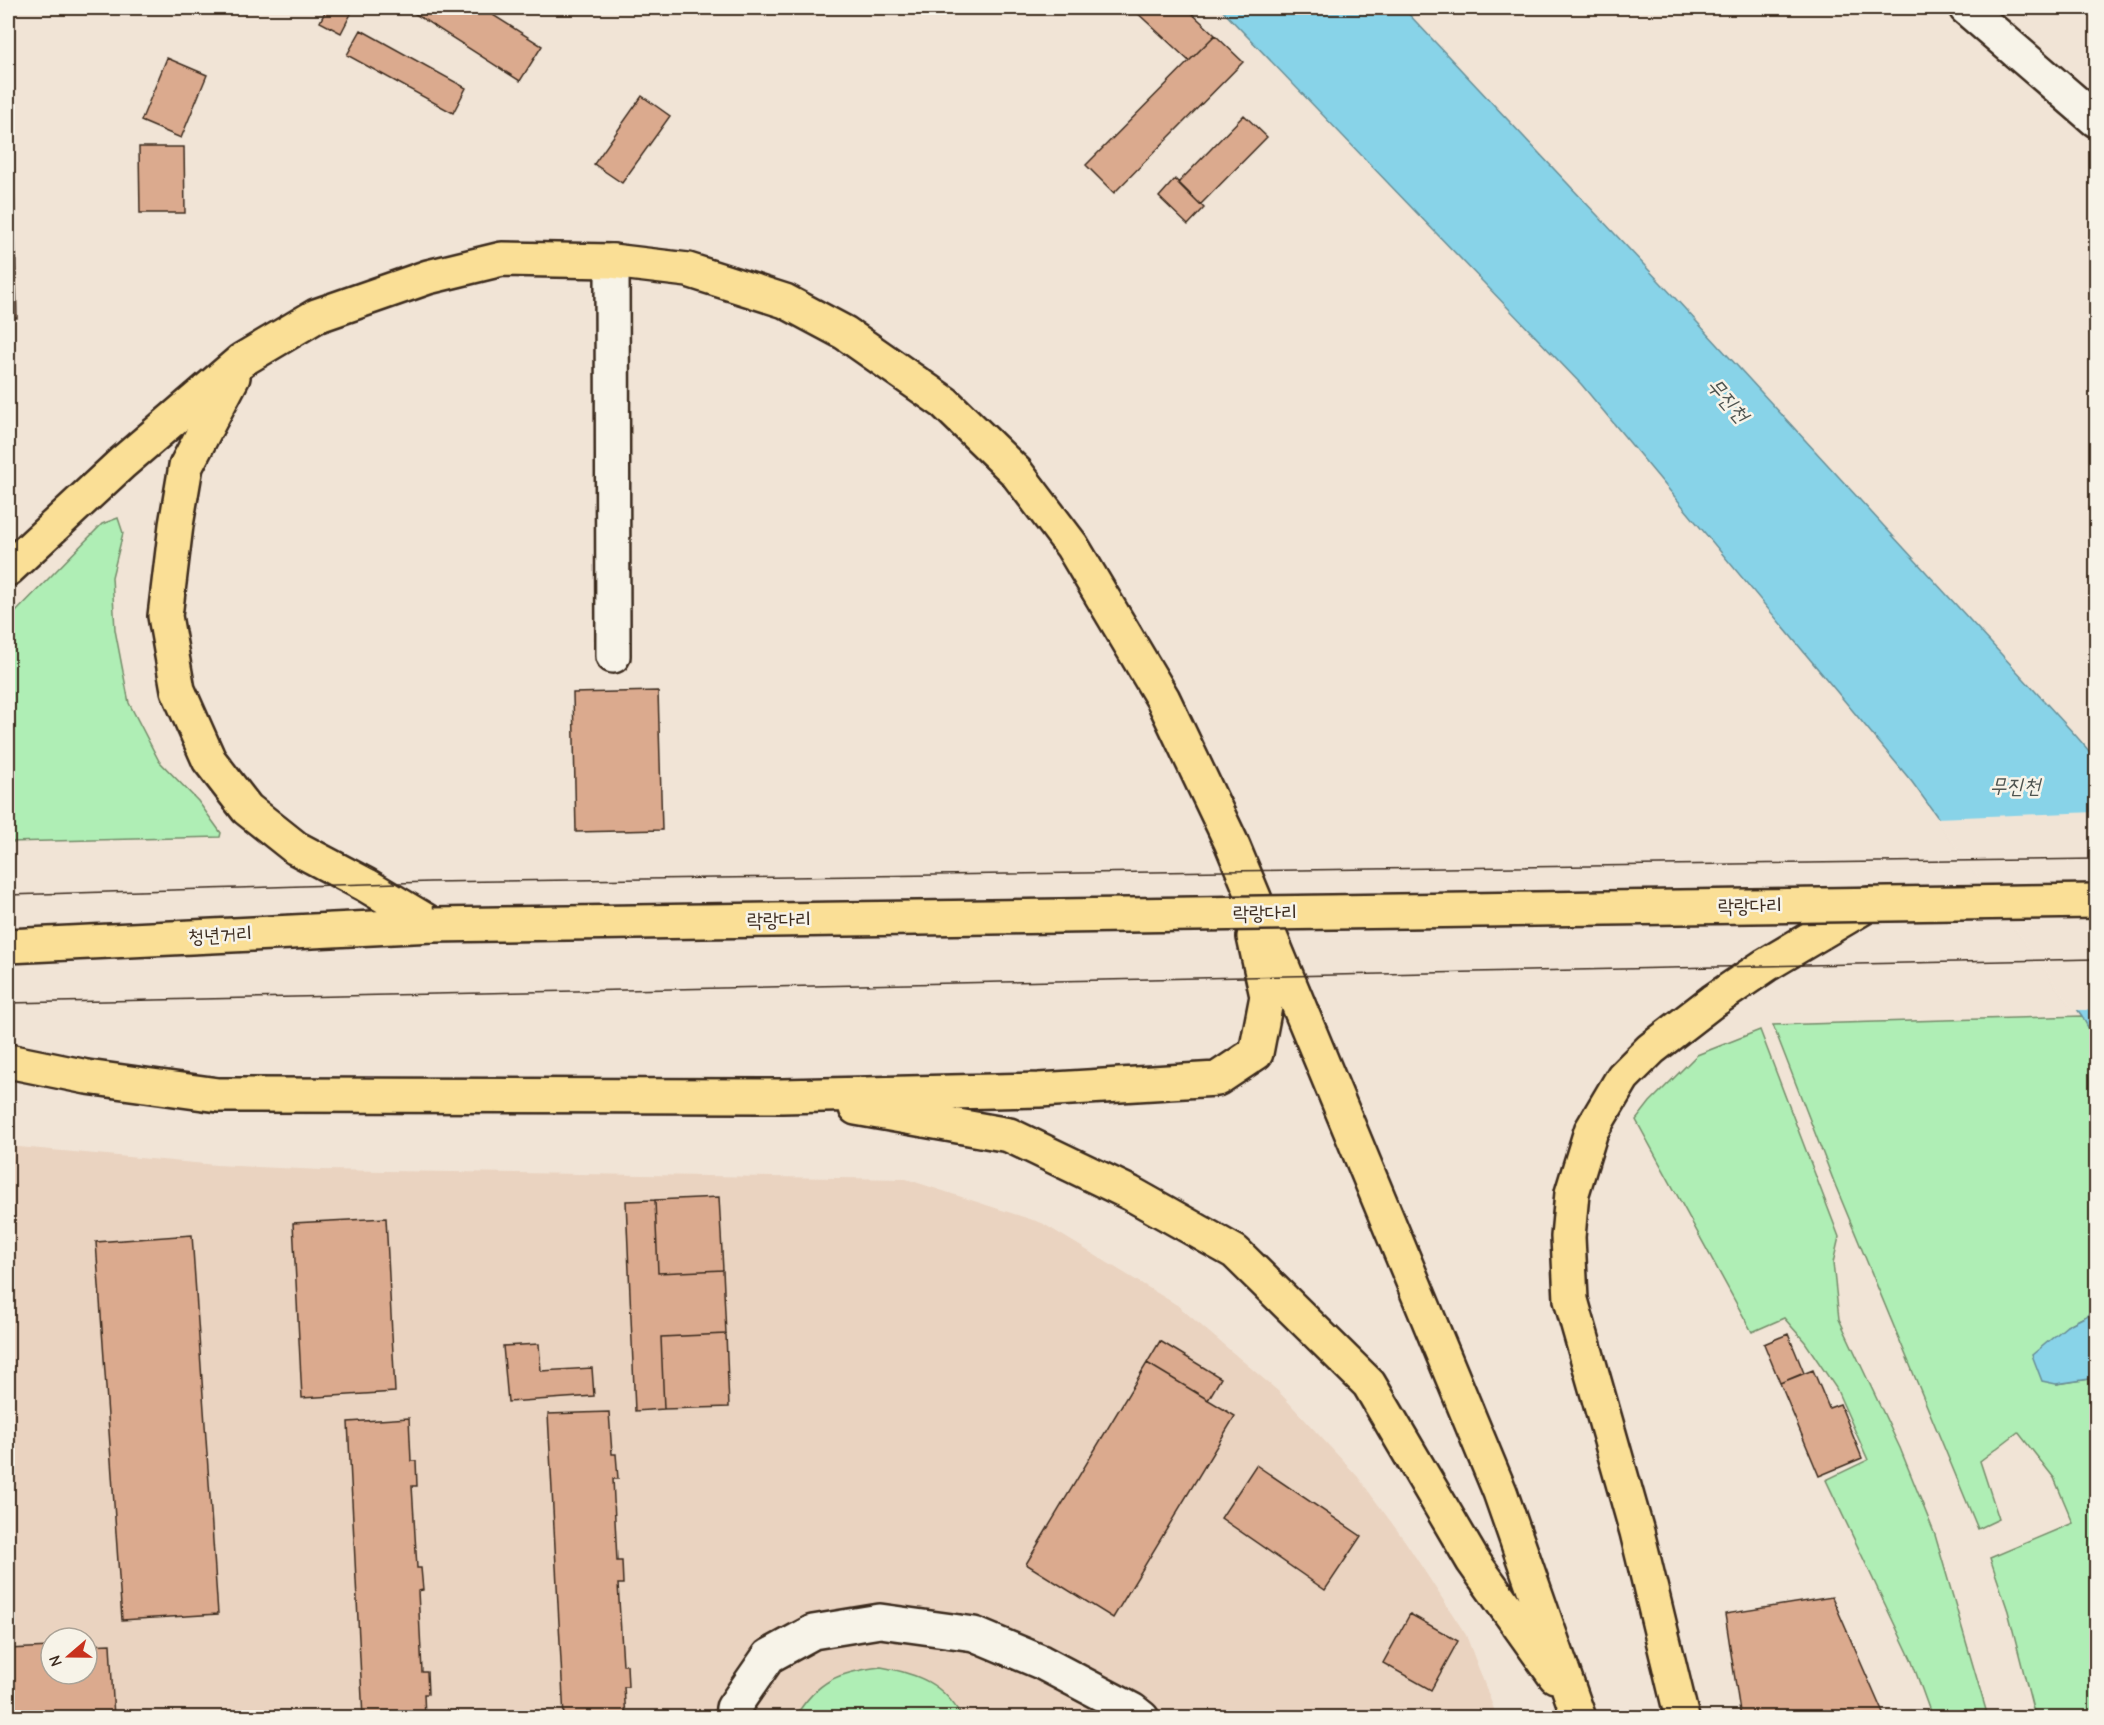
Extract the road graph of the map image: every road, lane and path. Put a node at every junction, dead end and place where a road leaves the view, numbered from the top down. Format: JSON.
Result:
{"nodes":[{"id":1,"x":1966,"y":8,"type":"edge"},
{"id":2,"x":2097,"y":120,"type":"edge"},
{"id":3,"x":612,"y":261,"type":"junction"},
{"id":4,"x":242,"y":360,"type":"junction"},
{"id":5,"x":8,"y":569,"type":"edge"},
{"id":6,"x":613,"y":656,"type":"dead end"},
{"id":7,"x":1231,"y":842,"type":"junction"},
{"id":8,"x":2097,"y":901,"type":"edge"},
{"id":9,"x":1869,"y":904,"type":"junction"},
{"id":10,"x":433,"y":925,"type":"junction"},
{"id":11,"x":8,"y":946,"type":"edge"},
{"id":12,"x":8,"y":1061,"type":"edge"},
{"id":13,"x":782,"y":1096,"type":"junction"},
{"id":14,"x":1579,"y":1714,"type":"edge"},
{"id":15,"x":732,"y":1718,"type":"edge"},
{"id":16,"x":1142,"y":1718,"type":"edge"},
{"id":17,"x":1682,"y":1718,"type":"edge"}],
"edges":[{"from":1,"to":2,"type":"lane"},
{"from":3,"to":4,"type":"main road"},
{"from":3,"to":6,"type":"lane"},
{"from":3,"to":7,"type":"main road"},
{"from":4,"to":5,"type":"main road"},
{"from":4,"to":10,"type":"main road"},
{"from":7,"to":13,"type":"main road"},
{"from":7,"to":14,"type":"main road"},
{"from":8,"to":9,"type":"main road","name":"락랑다리","bridge":true},
{"from":9,"to":10,"type":"main road","name":"락랑다리","bridge":true},
{"from":9,"to":17,"type":"main road"},
{"from":10,"to":11,"type":"main road","name":"청년거리"},
{"from":12,"to":13,"type":"main road"},
{"from":13,"to":14,"type":"main road"},
{"from":15,"to":16,"type":"lane"}]}
